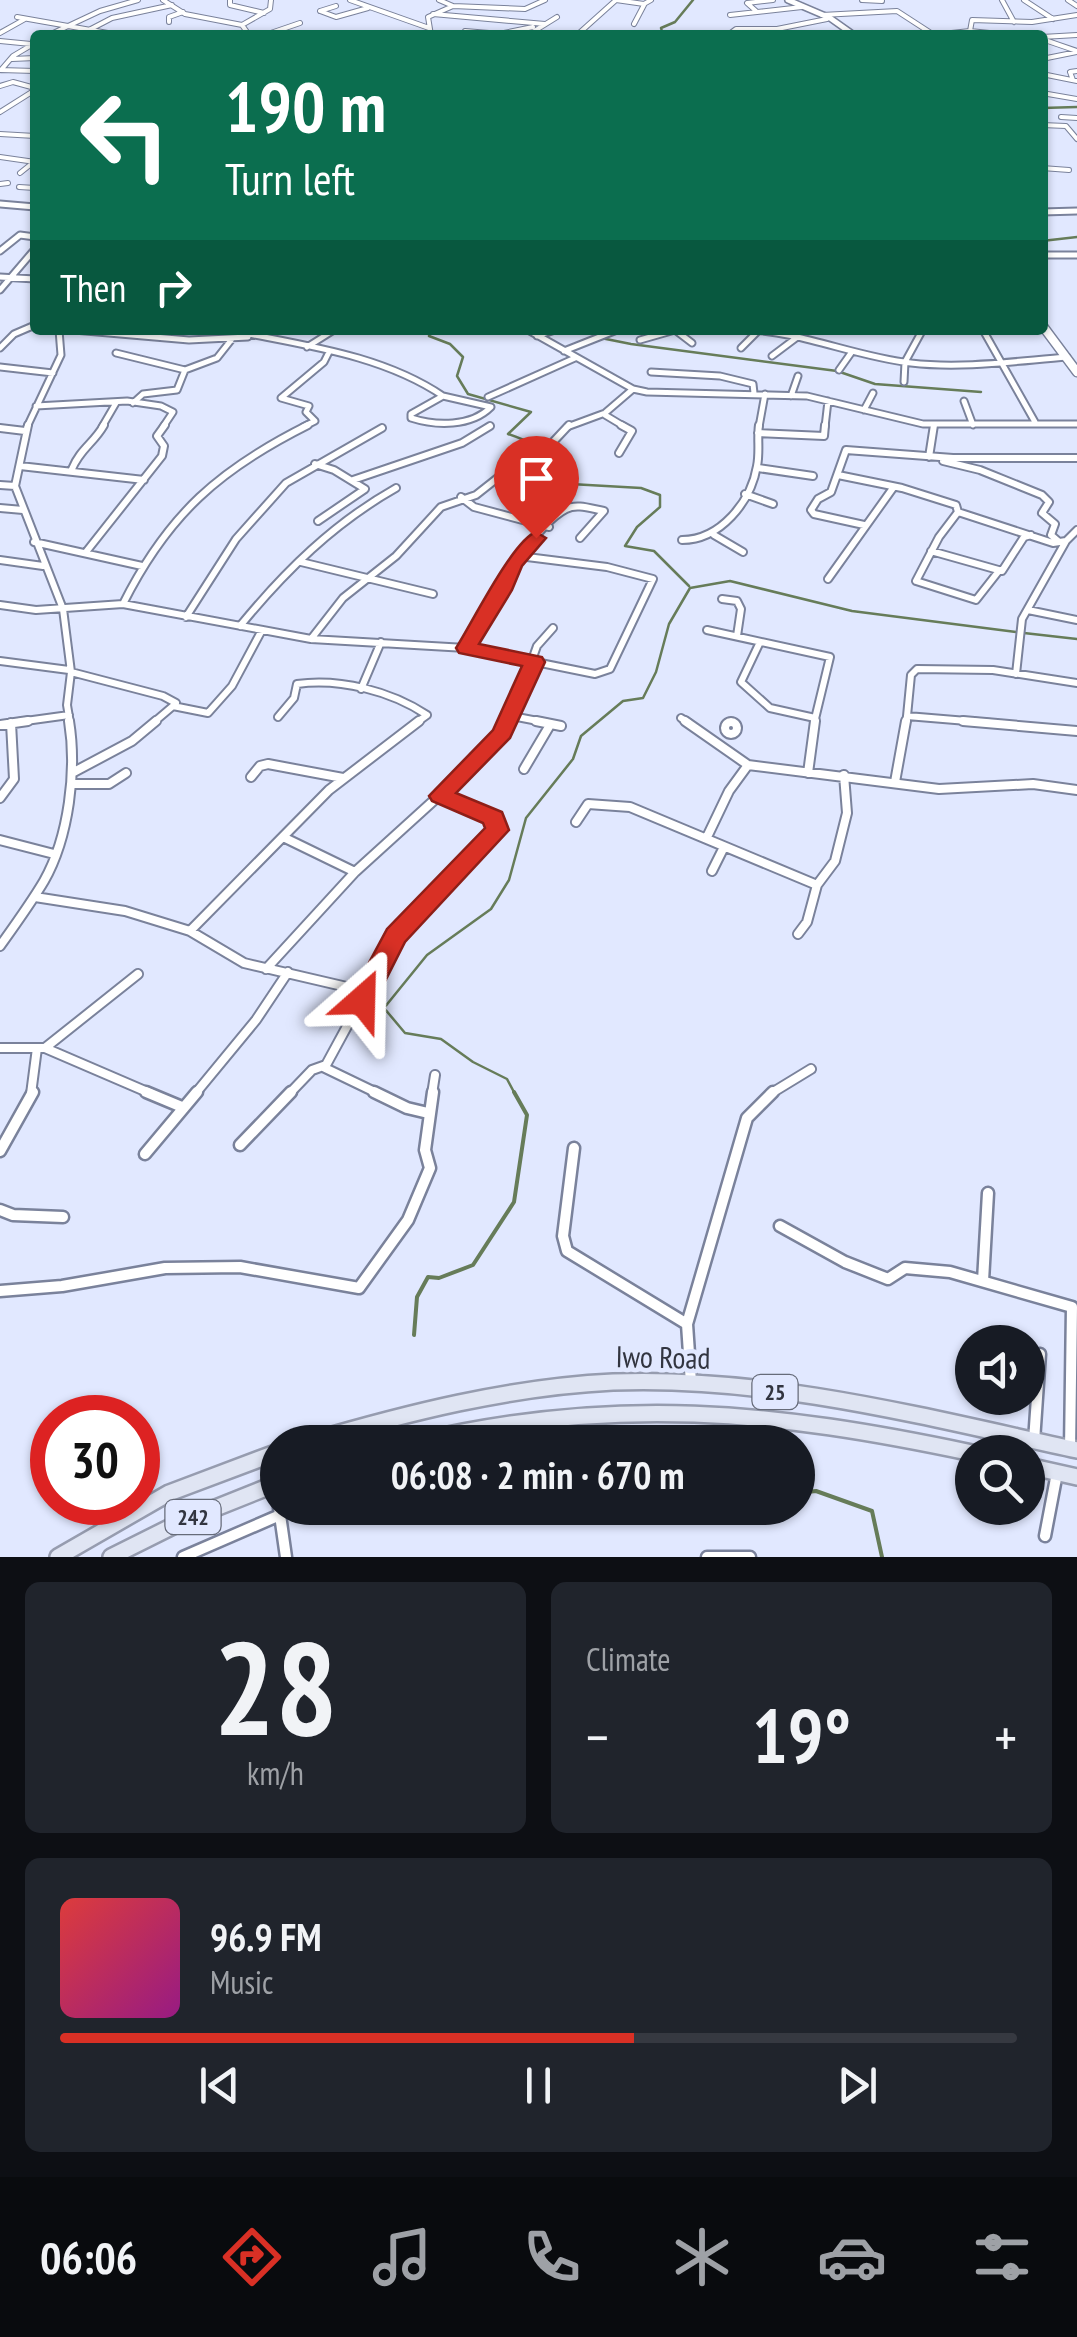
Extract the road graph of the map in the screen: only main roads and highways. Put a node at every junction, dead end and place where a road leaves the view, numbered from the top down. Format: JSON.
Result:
{"nodes":[{"id":1,"x":376,"y":1425,"type":"edge"},
{"id":2,"x":506,"y":1425,"type":"edge"},
{"id":3,"x":782,"y":1425,"type":"edge"},
{"id":4,"x":815,"y":1428,"type":"edge"},
{"id":5,"x":955,"y":1449,"type":"edge"},
{"id":6,"x":1073,"y":1450,"type":"edge"},
{"id":7,"x":260,"y":1459,"type":"edge"},
{"id":8,"x":1045,"y":1470,"type":"edge"},
{"id":9,"x":1077,"y":1476,"type":"edge"},
{"id":10,"x":260,"y":1493,"type":"edge"},
{"id":11,"x":58,"y":1557,"type":"edge"},
{"id":12,"x":110,"y":1557,"type":"edge"}],
"edges":[{"from":1,"to":6,"type":"main road","name":"Iwo Road","number":"25"},
{"from":2,"to":3,"type":"main road","name":"Iwo Road"},
{"from":4,"to":5,"type":"main road","name":"Iwo Road"},
{"from":7,"to":11,"type":"main road"},
{"from":8,"to":9,"type":"main road"},
{"from":10,"to":12,"type":"main road","number":"242"}]}
